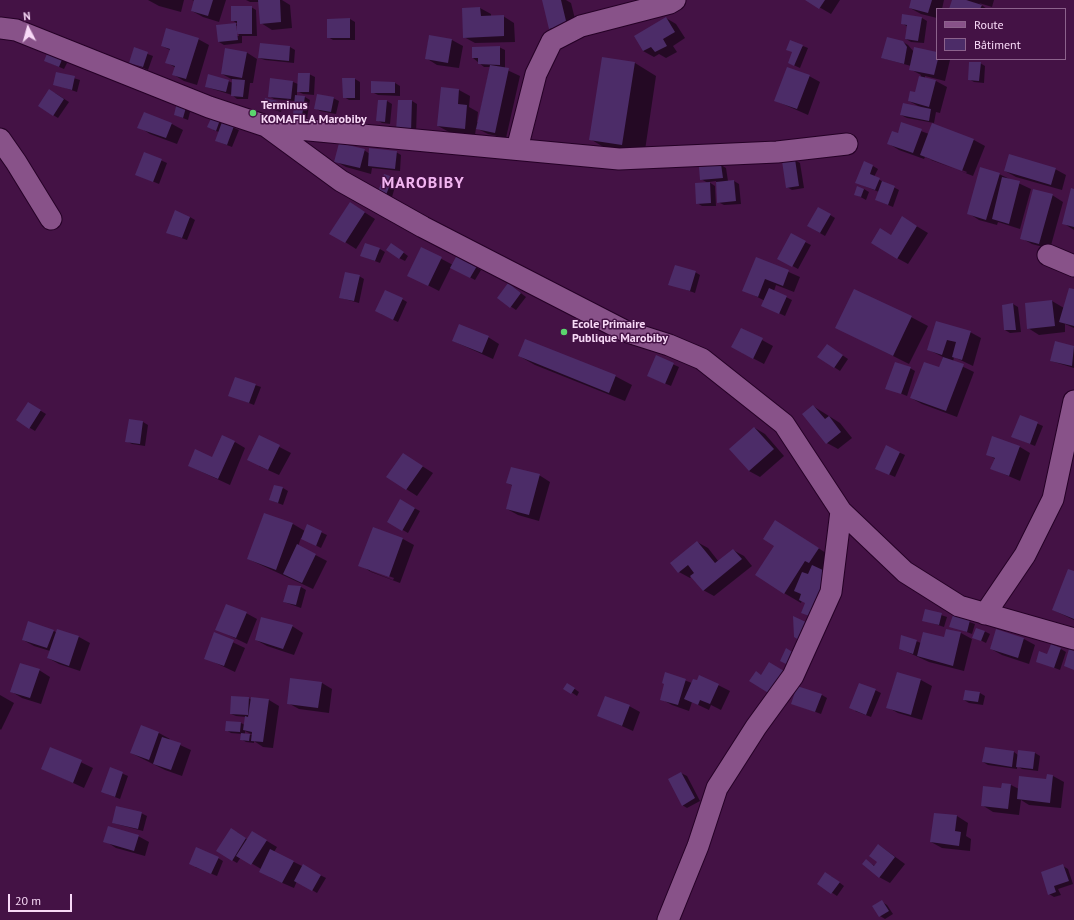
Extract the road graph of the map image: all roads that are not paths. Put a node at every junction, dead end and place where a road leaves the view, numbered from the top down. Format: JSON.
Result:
{"nodes":[{"id":1,"x":675,"y":0,"type":"edge"},
{"id":2,"x":0,"y":28,"type":"edge"},
{"id":3,"x":266,"y":126,"type":"junction"},
{"id":4,"x":0,"y":139,"type":"edge"},
{"id":5,"x":847,"y":144,"type":"dead end"},
{"id":6,"x":517,"y":149,"type":"junction"},
{"id":7,"x":51,"y":219,"type":"dead end"},
{"id":8,"x":1048,"y":255,"type":"dead end"},
{"id":9,"x":1074,"y":266,"type":"edge"},
{"id":10,"x":1074,"y":401,"type":"edge"},
{"id":11,"x":841,"y":511,"type":"junction"},
{"id":12,"x":985,"y":614,"type":"junction"},
{"id":13,"x":1074,"y":639,"type":"edge"},
{"id":14,"x":668,"y":920,"type":"edge"}],
"edges":[{"from":1,"to":6,"type":"street"},
{"from":2,"to":3,"type":"street"},
{"from":3,"to":6,"type":"street"},
{"from":3,"to":11,"type":"street"},
{"from":4,"to":7,"type":"street"},
{"from":5,"to":6,"type":"street"},
{"from":8,"to":9,"type":"street"},
{"from":10,"to":12,"type":"street"},
{"from":11,"to":12,"type":"street"},
{"from":11,"to":14,"type":"street"},
{"from":12,"to":13,"type":"street"}]}
